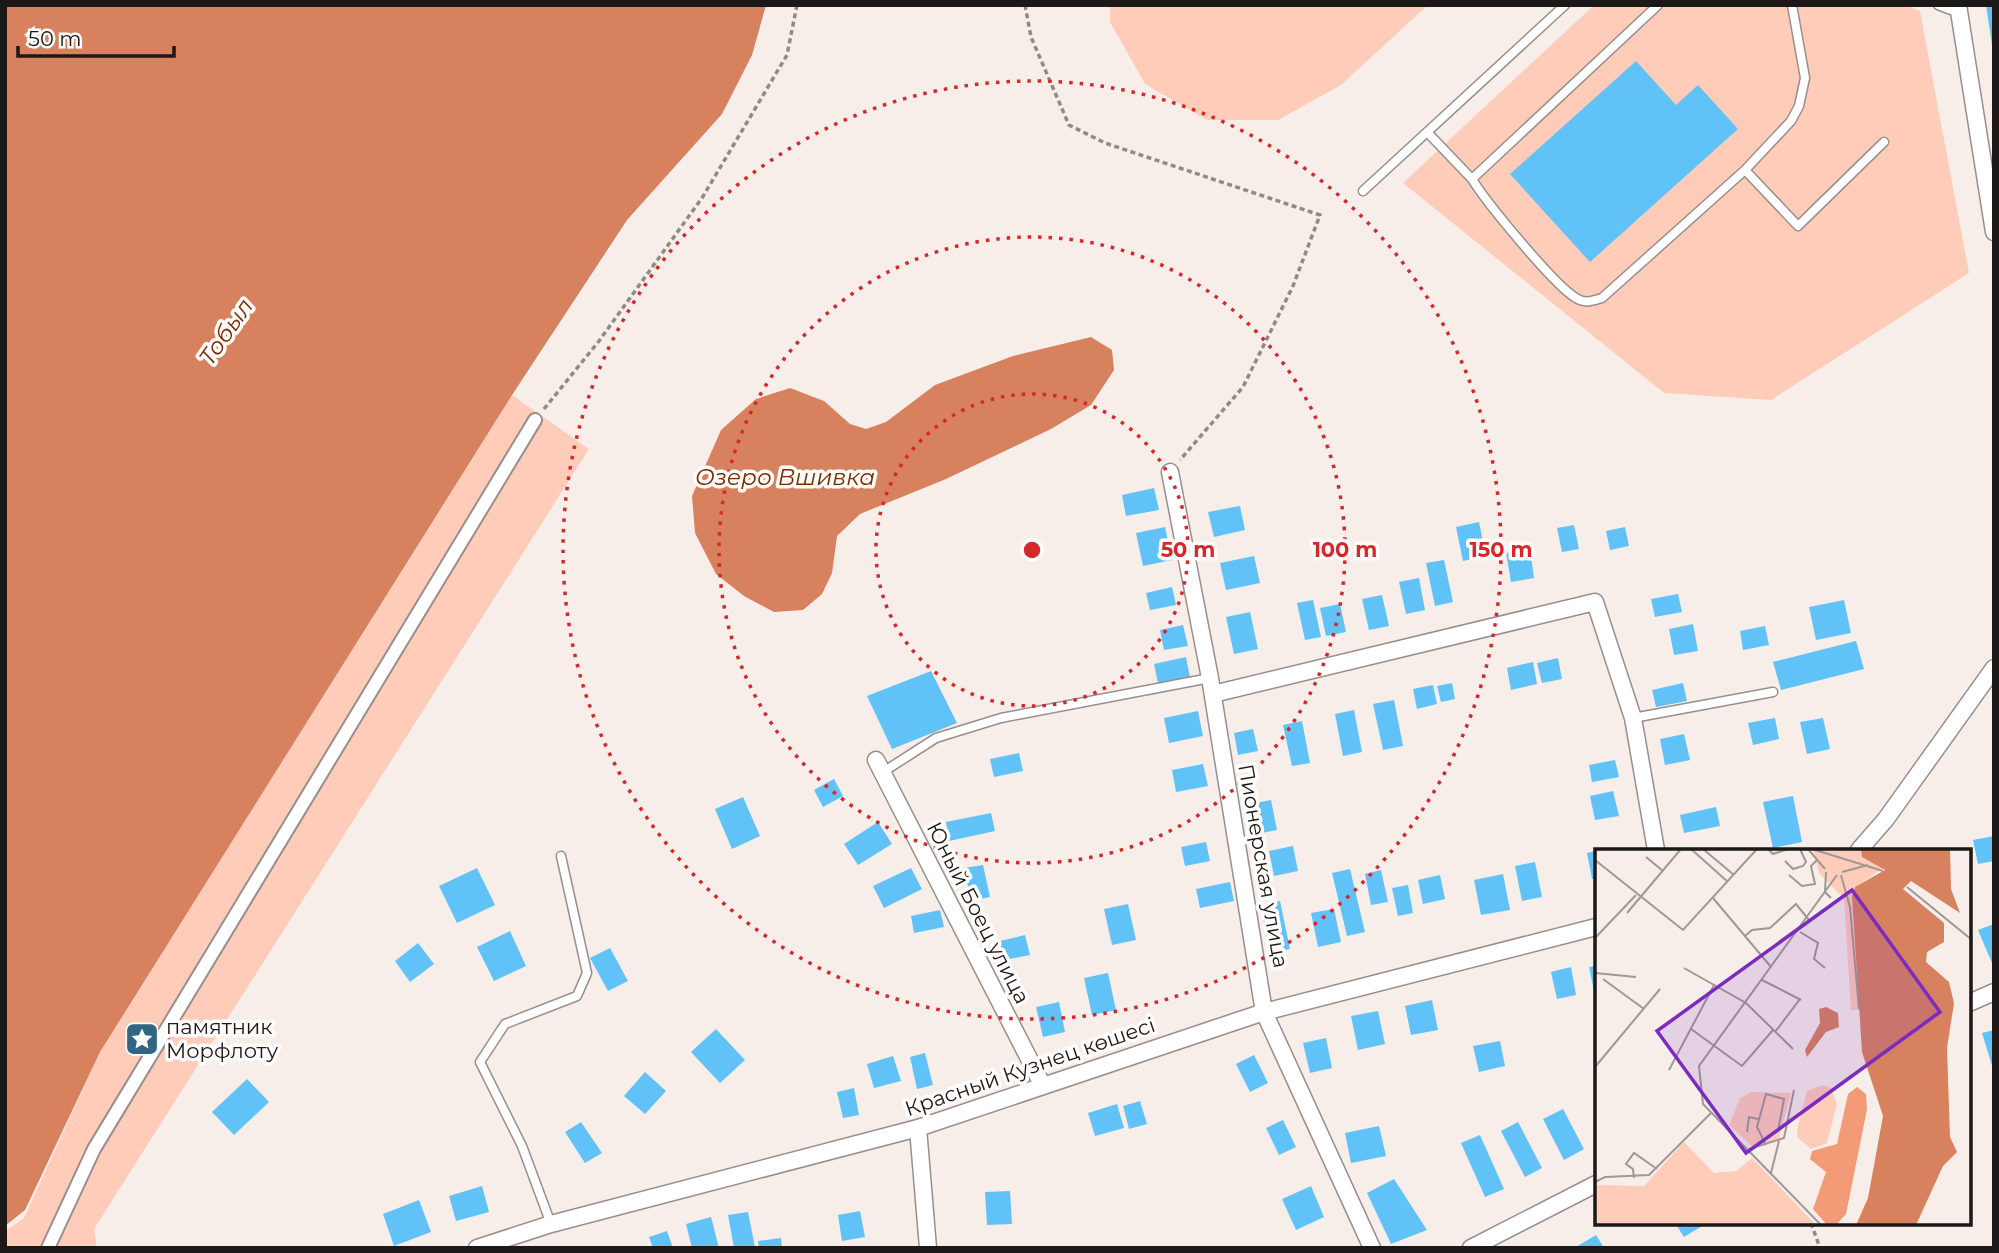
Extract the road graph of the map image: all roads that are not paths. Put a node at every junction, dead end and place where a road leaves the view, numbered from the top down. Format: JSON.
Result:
{"nodes":[{"id":1,"x":1564,"y":5,"type":"edge"},
{"id":2,"x":1658,"y":5,"type":"edge"},
{"id":3,"x":1792,"y":5,"type":"edge"},
{"id":4,"x":1938,"y":5,"type":"edge"},
{"id":5,"x":1958,"y":9,"type":"edge"},
{"id":6,"x":1427,"y":132,"type":"junction"},
{"id":7,"x":1884,"y":142,"type":"dead end"},
{"id":8,"x":1745,"y":170,"type":"junction"},
{"id":9,"x":1472,"y":179,"type":"junction"},
{"id":10,"x":1363,"y":191,"type":"dead end"},
{"id":11,"x":1994,"y":232,"type":"edge"},
{"id":12,"x":534,"y":420,"type":"road end"},
{"id":13,"x":1170,"y":472,"type":"road end"},
{"id":14,"x":1994,"y":668,"type":"edge"},
{"id":15,"x":1211,"y":686,"type":"junction"},
{"id":16,"x":1773,"y":692,"type":"dead end"},
{"id":17,"x":1633,"y":718,"type":"junction"},
{"id":18,"x":880,"y":766,"type":"joint"},
{"id":19,"x":1656,"y":849,"type":"edge"},
{"id":20,"x":1860,"y":849,"type":"edge"},
{"id":21,"x":561,"y":856,"type":"dead end"},
{"id":22,"x":1595,"y":928,"type":"edge"},
{"id":23,"x":1994,"y":992,"type":"edge"},
{"id":24,"x":1971,"y":1002,"type":"edge"},
{"id":25,"x":1264,"y":1012,"type":"junction"},
{"id":26,"x":1042,"y":1084,"type":"junction"},
{"id":27,"x":918,"y":1128,"type":"junction"},
{"id":28,"x":1595,"y":1185,"type":"edge"},
{"id":29,"x":551,"y":1224,"type":"junction"},
{"id":30,"x":48,"y":1248,"type":"edge"},
{"id":31,"x":477,"y":1248,"type":"edge"},
{"id":32,"x":928,"y":1248,"type":"edge"},
{"id":33,"x":1372,"y":1248,"type":"edge"},
{"id":34,"x":1471,"y":1248,"type":"edge"}],
"edges":[{"from":1,"to":6,"type":"lane"},
{"from":2,"to":9,"type":"lane"},
{"from":3,"to":8,"type":"lane"},
{"from":4,"to":5,"type":"lane"},
{"from":5,"to":11,"type":"street"},
{"from":6,"to":9,"type":"lane"},
{"from":6,"to":10,"type":"lane"},
{"from":7,"to":8,"type":"lane"},
{"from":8,"to":9,"type":"lane"},
{"from":12,"to":30,"type":"street"},
{"from":13,"to":15,"type":"street","name":"Пионерская улица"},
{"from":14,"to":20,"type":"street"},
{"from":15,"to":17,"type":"street"},
{"from":15,"to":18,"type":"lane"},
{"from":15,"to":25,"type":"street","name":"Пионерская улица"},
{"from":16,"to":17,"type":"lane"},
{"from":17,"to":19,"type":"street"},
{"from":18,"to":26,"type":"street","name":"Юный Боец улица"},
{"from":21,"to":29,"type":"lane"},
{"from":22,"to":25,"type":"street","name":"Красный Кузнец көшесі"},
{"from":23,"to":24,"type":"street"},
{"from":25,"to":26,"type":"street","name":"Красный Кузнец көшесі"},
{"from":25,"to":33,"type":"street","name":"Пионерская улица"},
{"from":26,"to":27,"type":"street","name":"Красный Кузнец көшесі"},
{"from":27,"to":29,"type":"street","name":"Красный Кузнец көшесі"},
{"from":27,"to":32,"type":"street"},
{"from":28,"to":34,"type":"street"},
{"from":29,"to":31,"type":"street","name":"Красный Кузнец көшесі"}]}
